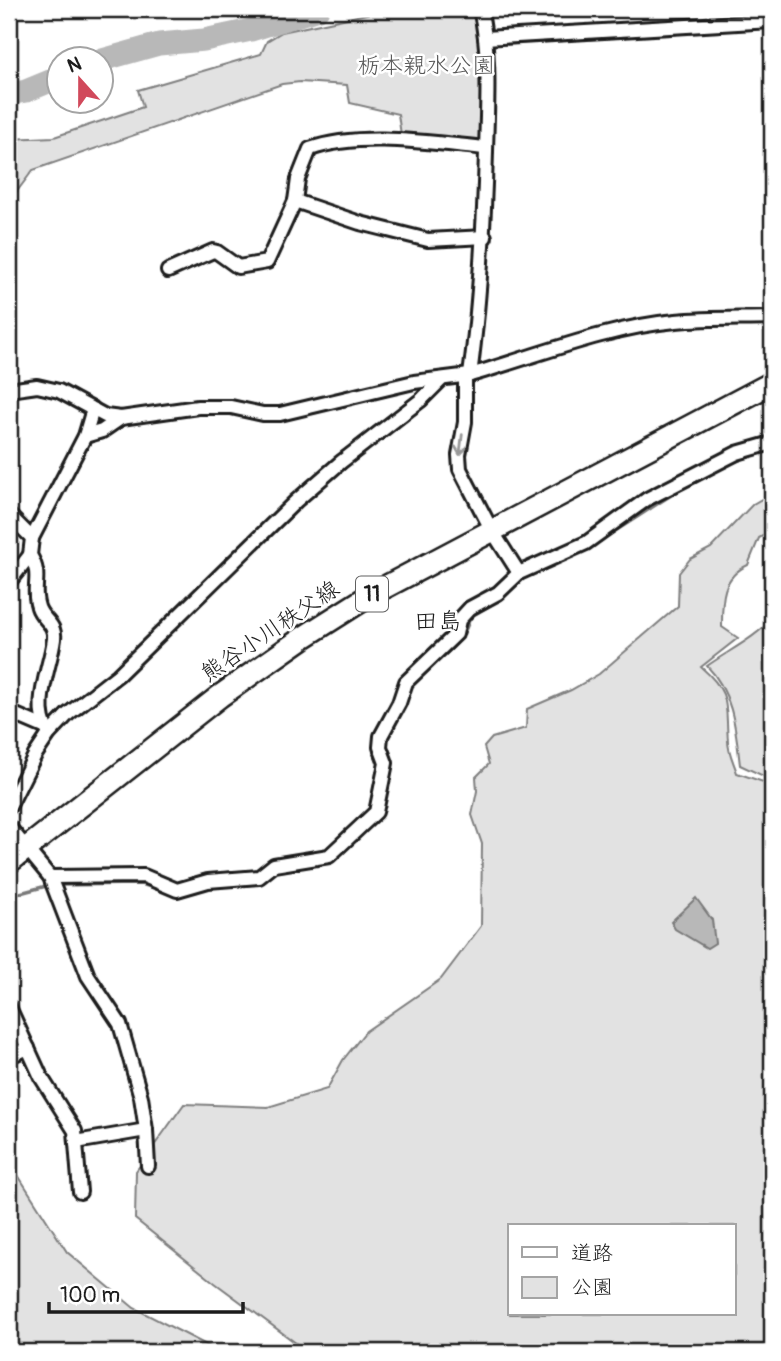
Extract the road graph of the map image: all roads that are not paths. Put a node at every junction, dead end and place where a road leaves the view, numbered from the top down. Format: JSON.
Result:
{"nodes":[{"id":1,"x":480,"y":9,"type":"edge"},
{"id":2,"x":772,"y":21,"type":"edge"},
{"id":3,"x":485,"y":38,"type":"junction"},
{"id":4,"x":486,"y":148,"type":"junction"},
{"id":5,"x":295,"y":201,"type":"junction"},
{"id":6,"x":485,"y":237,"type":"junction"},
{"id":7,"x":168,"y":271,"type":"dead end"},
{"id":8,"x":772,"y":318,"type":"edge"},
{"id":9,"x":467,"y":376,"type":"junction"},
{"id":10,"x":441,"y":380,"type":"junction"},
{"id":11,"x":772,"y":383,"type":"edge"},
{"id":12,"x":9,"y":390,"type":"edge"},
{"id":13,"x":93,"y":409,"type":"junction"},
{"id":14,"x":121,"y":418,"type":"junction"},
{"id":15,"x":85,"y":436,"type":"junction"},
{"id":16,"x":772,"y":443,"type":"edge"},
{"id":17,"x":9,"y":515,"type":"edge"},
{"id":18,"x":491,"y":530,"type":"junction"},
{"id":19,"x":33,"y":538,"type":"junction"},
{"id":20,"x":30,"y":555,"type":"junction"},
{"id":21,"x":519,"y":573,"type":"junction"},
{"id":22,"x":9,"y":582,"type":"edge"},
{"id":23,"x":9,"y":712,"type":"edge"},
{"id":24,"x":47,"y":731,"type":"junction"},
{"id":25,"x":9,"y":807,"type":"edge"},
{"id":26,"x":9,"y":827,"type":"edge"},
{"id":27,"x":26,"y":848,"type":"junction"},
{"id":28,"x":9,"y":862,"type":"edge"},
{"id":29,"x":50,"y":877,"type":"junction"},
{"id":30,"x":9,"y":1007,"type":"edge"},
{"id":31,"x":28,"y":1048,"type":"junction"},
{"id":32,"x":9,"y":1054,"type":"edge"},
{"id":33,"x":146,"y":1130,"type":"junction"},
{"id":34,"x":76,"y":1142,"type":"junction"},
{"id":35,"x":148,"y":1166,"type":"dead end"},
{"id":36,"x":80,"y":1192,"type":"dead end"}],
"edges":[{"from":1,"to":3,"type":"street"},
{"from":2,"to":3,"type":"street"},
{"from":3,"to":4,"type":"street"},
{"from":4,"to":5,"type":"street"},
{"from":4,"to":6,"type":"street"},
{"from":5,"to":6,"type":"street"},
{"from":5,"to":7,"type":"street"},
{"from":6,"to":9,"type":"street"},
{"from":8,"to":9,"type":"street"},
{"from":9,"to":10,"type":"street"},
{"from":9,"to":18,"type":"street","one_way":true},
{"from":10,"to":14,"type":"street"},
{"from":10,"to":24,"type":"street"},
{"from":11,"to":18,"type":"main road","name":"熊谷小川秩父線","number":"11"},
{"from":12,"to":13,"type":"street"},
{"from":13,"to":14,"type":"street"},
{"from":13,"to":15,"type":"street"},
{"from":14,"to":15,"type":"street"},
{"from":15,"to":19,"type":"street"},
{"from":16,"to":21,"type":"street"},
{"from":17,"to":19,"type":"street"},
{"from":18,"to":21,"type":"street"},
{"from":18,"to":27,"type":"main road","name":"熊谷小川秩父線","number":"11"},
{"from":19,"to":20,"type":"street"},
{"from":20,"to":22,"type":"street"},
{"from":20,"to":24,"type":"street"},
{"from":21,"to":29,"type":"street"},
{"from":23,"to":24,"type":"street"},
{"from":24,"to":25,"type":"street"},
{"from":26,"to":27,"type":"street"},
{"from":27,"to":28,"type":"main road","name":"熊谷小川秩父線","number":"11"},
{"from":27,"to":29,"type":"street"},
{"from":29,"to":33,"type":"street"},
{"from":30,"to":31,"type":"street"},
{"from":31,"to":32,"type":"street"},
{"from":31,"to":34,"type":"street"},
{"from":33,"to":34,"type":"street"},
{"from":33,"to":35,"type":"street"},
{"from":34,"to":36,"type":"street"}]}
